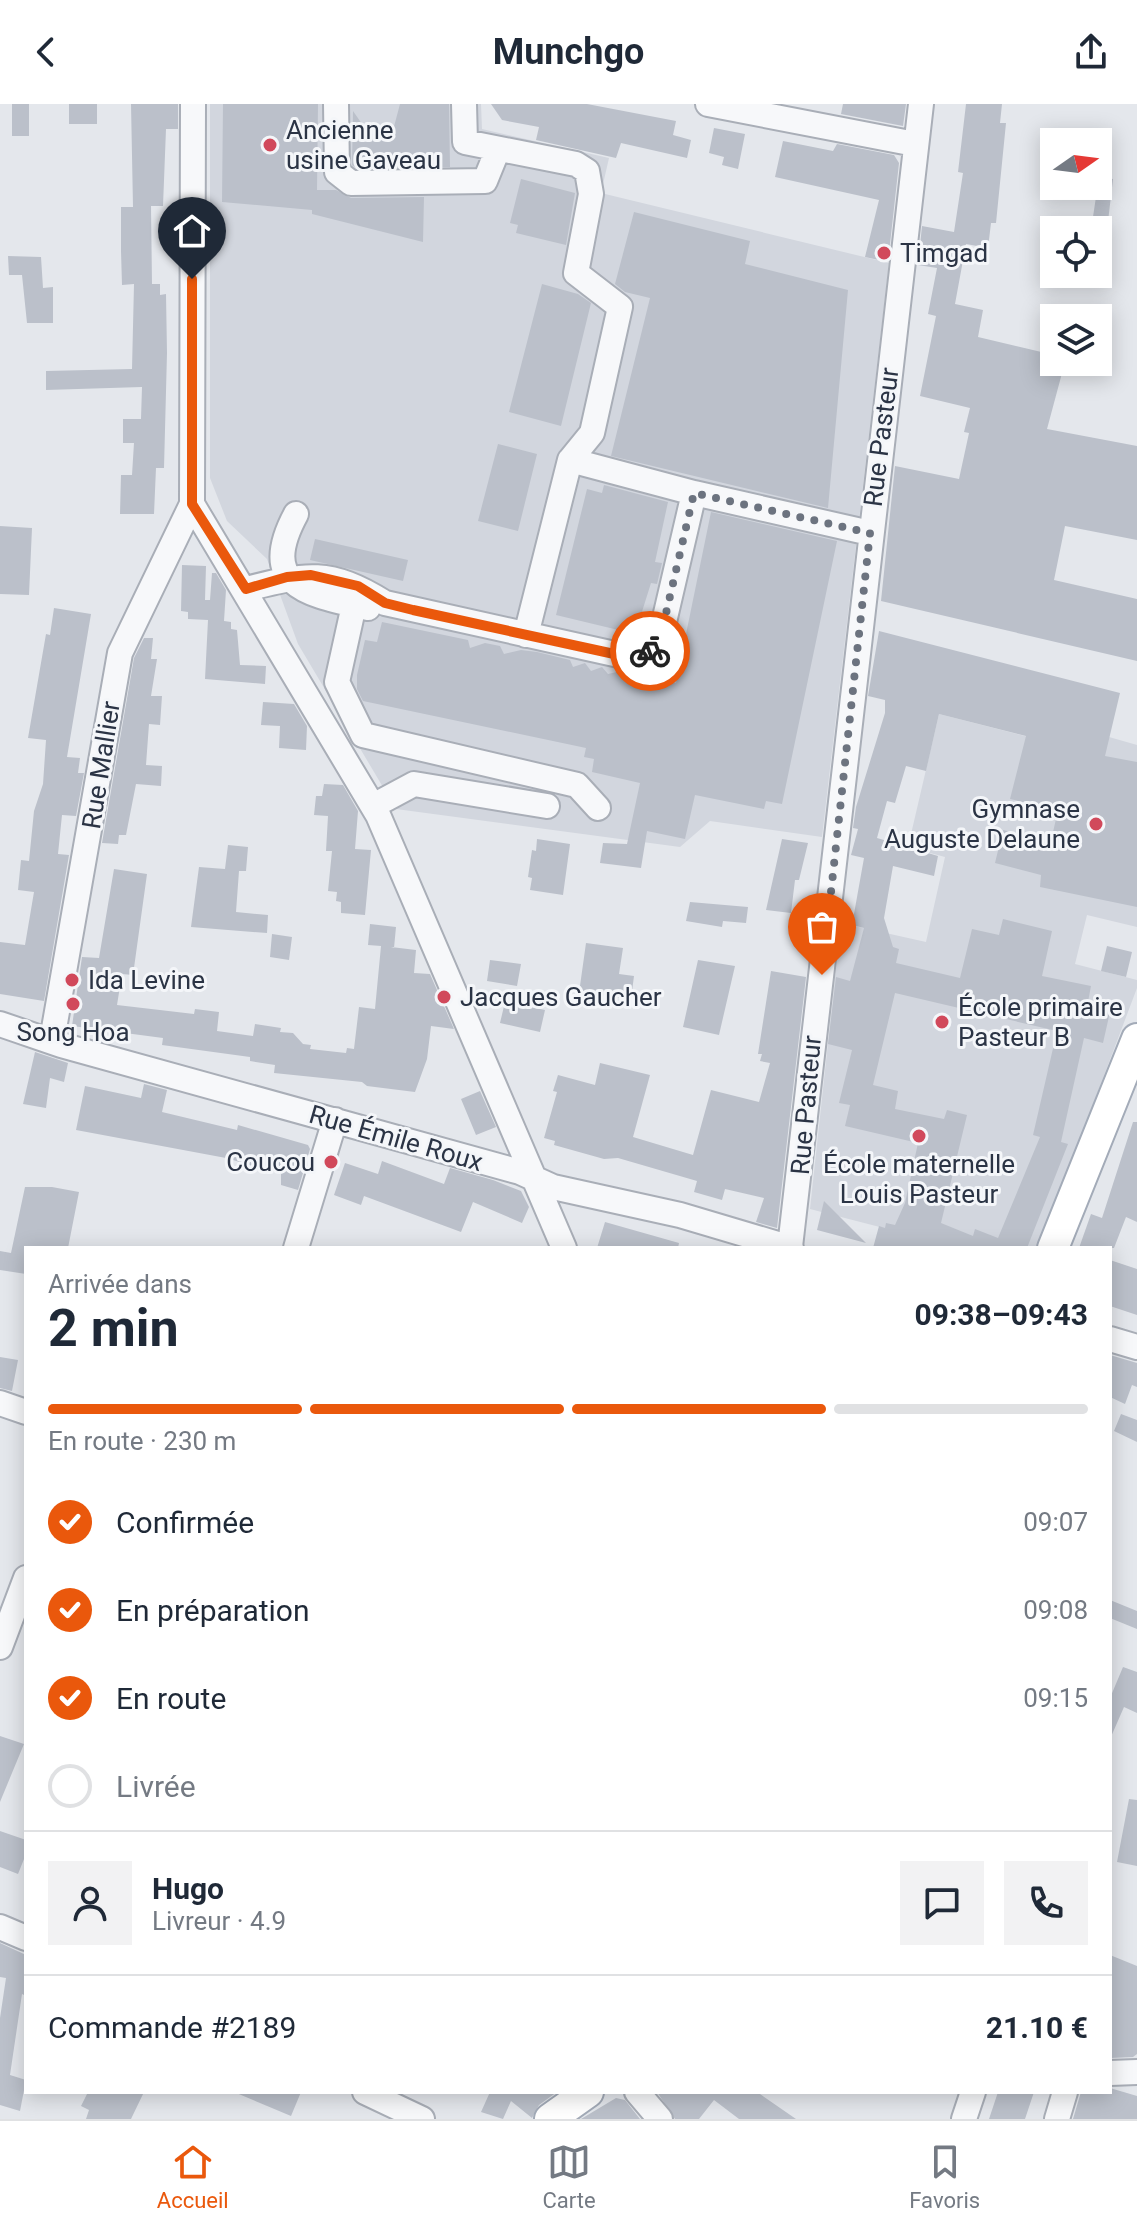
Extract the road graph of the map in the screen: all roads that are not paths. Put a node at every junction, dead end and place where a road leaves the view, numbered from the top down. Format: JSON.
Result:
{"nodes":[{"id":1,"x":193,"y":104,"type":"edge"},
{"id":2,"x":336,"y":104,"type":"edge"},
{"id":3,"x":464,"y":104,"type":"edge"},
{"id":4,"x":708,"y":104,"type":"edge"},
{"id":5,"x":921,"y":104,"type":"edge"},
{"id":6,"x":915,"y":144,"type":"junction"},
{"id":7,"x":498,"y":149,"type":"junction"},
{"id":8,"x":570,"y":460,"type":"junction"},
{"id":9,"x":694,"y":493,"type":"junction"},
{"id":10,"x":192,"y":504,"type":"junction"},
{"id":11,"x":870,"y":533,"type":"junction"},
{"id":12,"x":287,"y":577,"type":"junction"},
{"id":13,"x":246,"y":589,"type":"junction"},
{"id":14,"x":385,"y":603,"type":"junction"},
{"id":15,"x":354,"y":605,"type":"junction"},
{"id":16,"x":526,"y":635,"type":"junction"},
{"id":17,"x":373,"y":806,"type":"junction"},
{"id":18,"x":547,"y":806,"type":"dead end"},
{"id":19,"x":598,"y":808,"type":"dead end"},
{"id":20,"x":0,"y":1024,"type":"edge"},
{"id":21,"x":1137,"y":1039,"type":"edge"},
{"id":22,"x":52,"y":1040,"type":"junction"},
{"id":23,"x":335,"y":1120,"type":"junction"},
{"id":24,"x":533,"y":1179,"type":"junction"},
{"id":25,"x":297,"y":1246,"type":"edge"},
{"id":26,"x":563,"y":1246,"type":"edge"},
{"id":27,"x":784,"y":1246,"type":"edge"},
{"id":28,"x":791,"y":1246,"type":"edge"},
{"id":29,"x":1054,"y":1246,"type":"edge"},
{"id":30,"x":1112,"y":1340,"type":"edge"},
{"id":31,"x":1137,"y":1347,"type":"edge"},
{"id":32,"x":0,"y":1403,"type":"edge"},
{"id":33,"x":24,"y":1411,"type":"edge"},
{"id":34,"x":24,"y":1583,"type":"edge"},
{"id":35,"x":0,"y":1647,"type":"edge"},
{"id":36,"x":0,"y":1927,"type":"edge"},
{"id":37,"x":24,"y":1937,"type":"edge"},
{"id":38,"x":1137,"y":2072,"type":"edge"},
{"id":39,"x":1112,"y":2073,"type":"edge"},
{"id":40,"x":369,"y":2094,"type":"edge"},
{"id":41,"x":585,"y":2094,"type":"edge"},
{"id":42,"x":639,"y":2094,"type":"edge"},
{"id":43,"x":972,"y":2094,"type":"edge"},
{"id":44,"x":1064,"y":2094,"type":"edge"},
{"id":45,"x":422,"y":2119,"type":"edge"},
{"id":46,"x":550,"y":2119,"type":"edge"},
{"id":47,"x":660,"y":2119,"type":"edge"},
{"id":48,"x":964,"y":2119,"type":"edge"},
{"id":49,"x":1057,"y":2119,"type":"edge"}],
"edges":[{"from":1,"to":10,"type":"street"},
{"from":2,"to":7,"type":"street"},
{"from":3,"to":7,"type":"street"},
{"from":4,"to":6,"type":"street"},
{"from":5,"to":6,"type":"street","name":"Rue Pasteur"},
{"from":6,"to":11,"type":"street","name":"Rue Pasteur"},
{"from":7,"to":8,"type":"street"},
{"from":8,"to":9,"type":"street"},
{"from":8,"to":16,"type":"street"},
{"from":9,"to":11,"type":"street"},
{"from":9,"to":16,"type":"street"},
{"from":10,"to":13,"type":"street"},
{"from":10,"to":22,"type":"street","name":"Rue Mallier"},
{"from":11,"to":28,"type":"street","name":"Rue Pasteur"},
{"from":12,"to":13,"type":"street"},
{"from":12,"to":14,"type":"street"},
{"from":12,"to":15,"type":"street"},
{"from":13,"to":17,"type":"street"},
{"from":14,"to":15,"type":"street"},
{"from":14,"to":16,"type":"street"},
{"from":15,"to":19,"type":"street"},
{"from":17,"to":18,"type":"street"},
{"from":17,"to":24,"type":"street"},
{"from":20,"to":22,"type":"street","name":"Rue Émile Roux"},
{"from":21,"to":29,"type":"main road"},
{"from":22,"to":23,"type":"street","name":"Rue Émile Roux"},
{"from":23,"to":24,"type":"street","name":"Rue Émile Roux"},
{"from":23,"to":25,"type":"street"},
{"from":24,"to":26,"type":"street"},
{"from":24,"to":27,"type":"street","name":"Rue Émile Roux"},
{"from":30,"to":31,"type":"street"},
{"from":32,"to":33,"type":"street"},
{"from":34,"to":35,"type":"street"},
{"from":36,"to":37,"type":"street"},
{"from":38,"to":39,"type":"street"},
{"from":40,"to":45,"type":"street"},
{"from":41,"to":46,"type":"main road"},
{"from":42,"to":47,"type":"street"},
{"from":43,"to":48,"type":"street"},
{"from":44,"to":49,"type":"street"}]}
